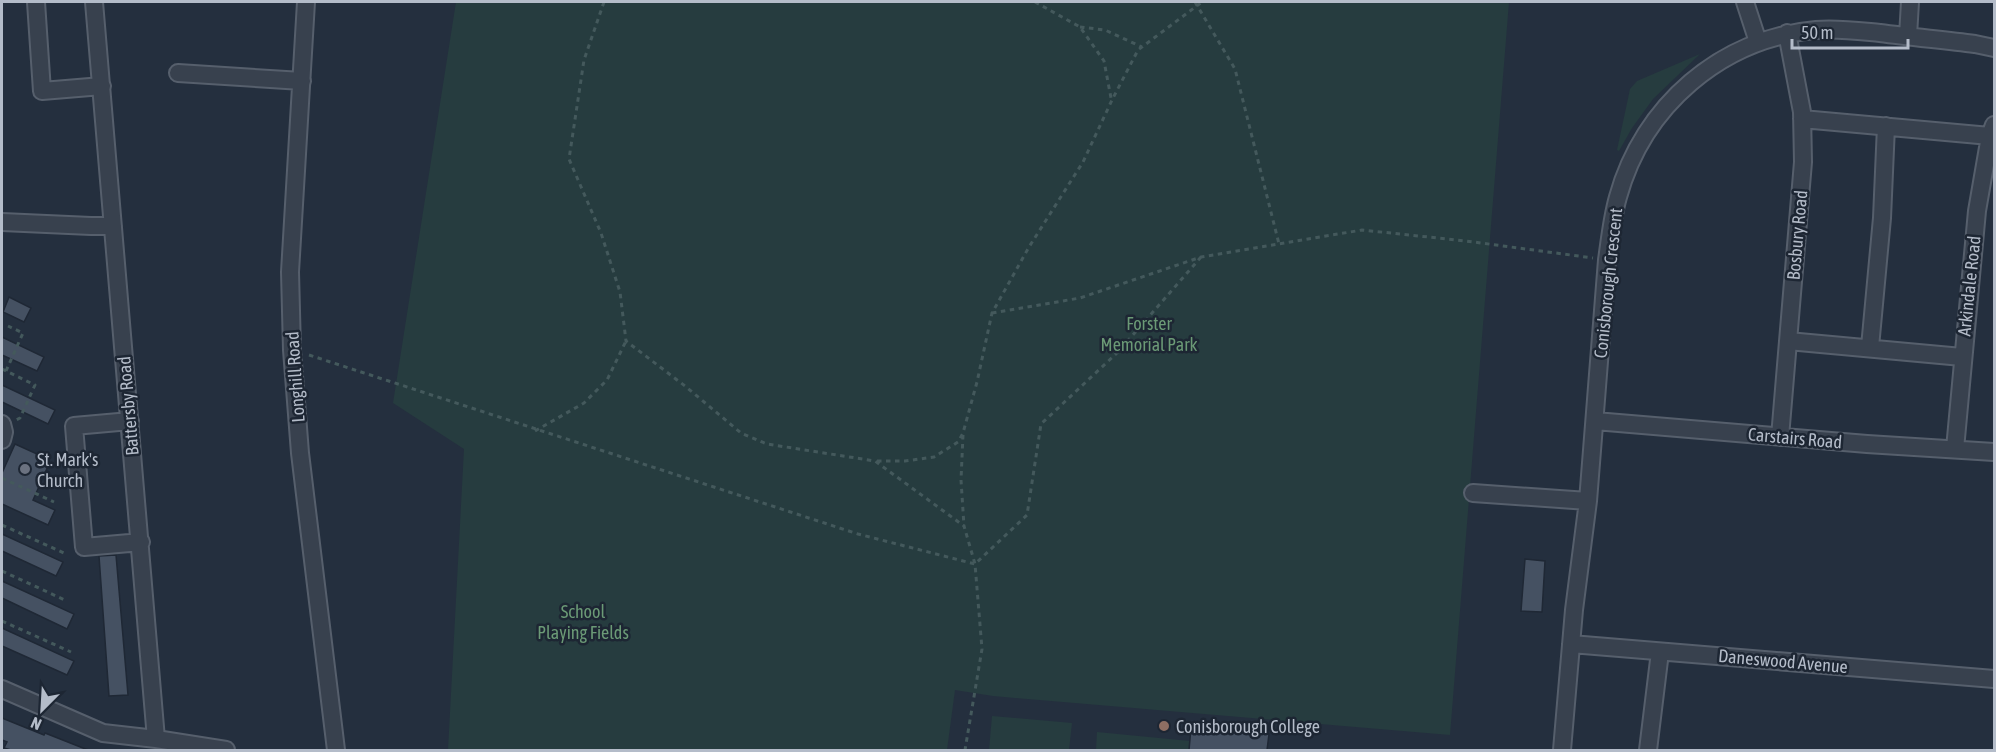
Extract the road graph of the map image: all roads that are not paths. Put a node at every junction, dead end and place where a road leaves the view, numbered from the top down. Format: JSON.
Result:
{"nodes":[{"id":1,"x":36,"y":2,"type":"edge"},
{"id":2,"x":94,"y":2,"type":"edge"},
{"id":3,"x":306,"y":2,"type":"edge"},
{"id":4,"x":1745,"y":2,"type":"edge"},
{"id":5,"x":1910,"y":2,"type":"edge"},
{"id":6,"x":1787,"y":33,"type":"junction"},
{"id":7,"x":1908,"y":36,"type":"junction"},
{"id":8,"x":1758,"y":42,"type":"junction"},
{"id":9,"x":1995,"y":48,"type":"edge"},
{"id":10,"x":178,"y":72,"type":"dead end"},
{"id":11,"x":302,"y":81,"type":"junction"},
{"id":12,"x":102,"y":86,"type":"junction"},
{"id":13,"x":1802,"y":119,"type":"junction"},
{"id":14,"x":1886,"y":126,"type":"junction"},
{"id":15,"x":1992,"y":136,"type":"edge"},
{"id":16,"x":2,"y":222,"type":"edge"},
{"id":17,"x":113,"y":226,"type":"junction"},
{"id":18,"x":1788,"y":341,"type":"junction"},
{"id":19,"x":1870,"y":347,"type":"junction"},
{"id":20,"x":1962,"y":357,"type":"junction"},
{"id":21,"x":130,"y":421,"type":"junction"},
{"id":22,"x":1595,"y":421,"type":"junction"},
{"id":23,"x":1780,"y":436,"type":"junction"},
{"id":24,"x":1955,"y":449,"type":"junction"},
{"id":25,"x":1995,"y":452,"type":"edge"},
{"id":26,"x":1473,"y":493,"type":"dead end"},
{"id":27,"x":1588,"y":501,"type":"junction"},
{"id":28,"x":141,"y":542,"type":"junction"},
{"id":29,"x":1571,"y":644,"type":"junction"},
{"id":30,"x":1660,"y":652,"type":"junction"},
{"id":31,"x":1995,"y":679,"type":"edge"},
{"id":32,"x":2,"y":689,"type":"edge"},
{"id":33,"x":156,"y":739,"type":"junction"},
{"id":34,"x":226,"y":750,"type":"edge"},
{"id":35,"x":336,"y":750,"type":"edge"},
{"id":36,"x":1562,"y":750,"type":"edge"},
{"id":37,"x":1648,"y":750,"type":"edge"}],
"edges":[{"from":1,"to":12,"type":"street"},
{"from":2,"to":12,"type":"street","name":"Battersby Road"},
{"from":3,"to":11,"type":"street","name":"Longhill Road"},
{"from":4,"to":8,"type":"street"},
{"from":5,"to":7,"type":"street"},
{"from":6,"to":7,"type":"street","name":"Conisborough Crescent"},
{"from":6,"to":8,"type":"street","name":"Conisborough Crescent"},
{"from":6,"to":13,"type":"street","name":"Bosbury Road"},
{"from":7,"to":9,"type":"street","name":"Conisborough Crescent"},
{"from":8,"to":22,"type":"street","name":"Conisborough Crescent"},
{"from":10,"to":11,"type":"street"},
{"from":11,"to":35,"type":"street","name":"Longhill Road"},
{"from":12,"to":17,"type":"street","name":"Battersby Road"},
{"from":13,"to":14,"type":"street"},
{"from":13,"to":18,"type":"street","name":"Bosbury Road"},
{"from":14,"to":15,"type":"street"},
{"from":14,"to":19,"type":"street"},
{"from":15,"to":20,"type":"street","name":"Arkindale Road"},
{"from":16,"to":17,"type":"street"},
{"from":17,"to":21,"type":"street","name":"Battersby Road"},
{"from":18,"to":19,"type":"street"},
{"from":18,"to":23,"type":"street","name":"Bosbury Road"},
{"from":19,"to":20,"type":"street"},
{"from":20,"to":24,"type":"street","name":"Arkindale Road"},
{"from":21,"to":28,"type":"street","name":"Battersby Road"},
{"from":21,"to":28,"type":"street"},
{"from":22,"to":23,"type":"street","name":"Carstairs Road"},
{"from":22,"to":27,"type":"street","name":"Conisborough Crescent"},
{"from":23,"to":24,"type":"street","name":"Carstairs Road"},
{"from":24,"to":25,"type":"street","name":"Carstairs Road"},
{"from":26,"to":27,"type":"street"},
{"from":27,"to":29,"type":"street","name":"Conisborough Crescent"},
{"from":28,"to":33,"type":"street","name":"Battersby Road"},
{"from":29,"to":30,"type":"street","name":"Daneswood Avenue"},
{"from":29,"to":36,"type":"street","name":"Conisborough Crescent"},
{"from":30,"to":31,"type":"street","name":"Daneswood Avenue"},
{"from":30,"to":37,"type":"street"},
{"from":32,"to":33,"type":"street"},
{"from":33,"to":34,"type":"street"}]}
